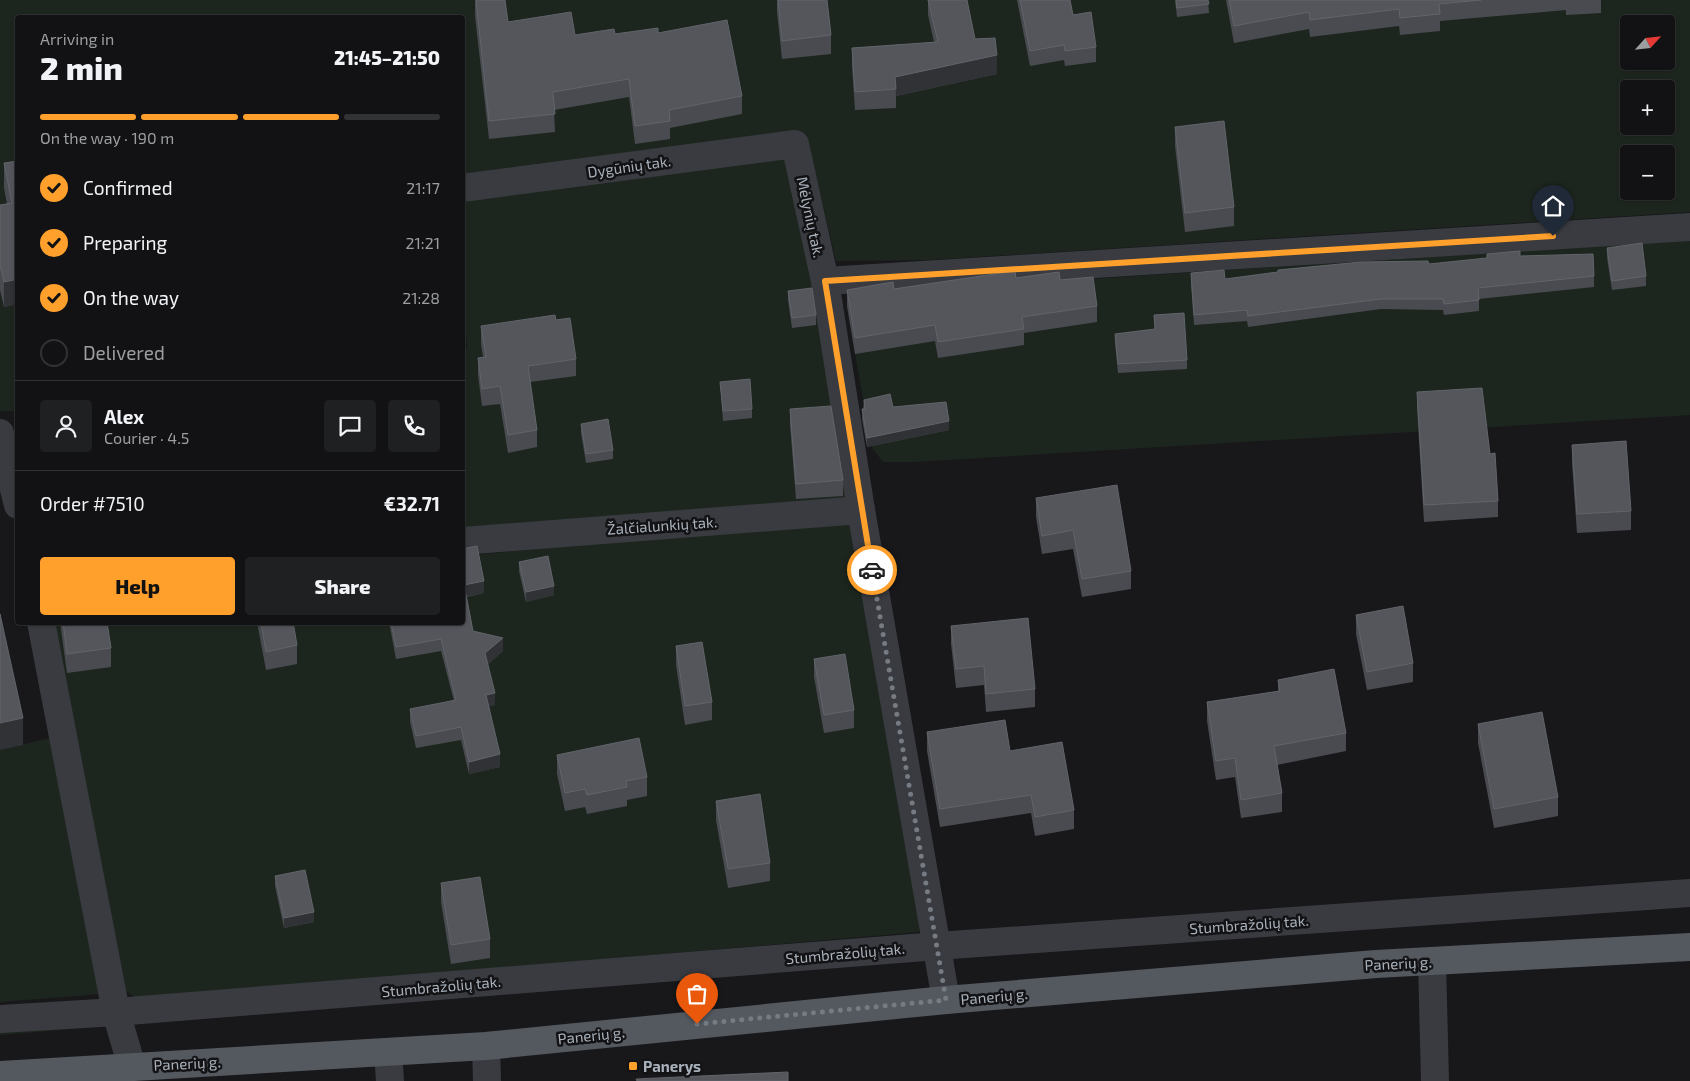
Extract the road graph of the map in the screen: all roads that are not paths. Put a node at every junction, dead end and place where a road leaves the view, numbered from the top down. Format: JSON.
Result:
{"nodes":[{"id":1,"x":795,"y":144,"type":"joint"},
{"id":2,"x":465,"y":188,"type":"edge"},
{"id":3,"x":1690,"y":227,"type":"edge"},
{"id":4,"x":825,"y":281,"type":"junction"},
{"id":5,"x":15,"y":421,"type":"edge"},
{"id":6,"x":0,"y":423,"type":"edge"},
{"id":7,"x":0,"y":433,"type":"edge"},
{"id":8,"x":11,"y":502,"type":"edge"},
{"id":9,"x":861,"y":510,"type":"junction"},
{"id":10,"x":465,"y":541,"type":"edge"},
{"id":11,"x":42,"y":625,"type":"edge"},
{"id":12,"x":1690,"y":892,"type":"edge"},
{"id":13,"x":937,"y":946,"type":"junction"},
{"id":14,"x":1690,"y":947,"type":"edge"},
{"id":15,"x":1432,"y":961,"type":"junction"},
{"id":16,"x":946,"y":1000,"type":"junction"},
{"id":17,"x":116,"y":1012,"type":"junction"},
{"id":18,"x":0,"y":1018,"type":"edge"},
{"id":19,"x":486,"y":1046,"type":"junction"},
{"id":20,"x":388,"y":1052,"type":"junction"},
{"id":21,"x":132,"y":1067,"type":"junction"},
{"id":22,"x":0,"y":1075,"type":"edge"},
{"id":23,"x":390,"y":1081,"type":"edge"},
{"id":24,"x":487,"y":1081,"type":"edge"},
{"id":25,"x":1435,"y":1081,"type":"edge"}],
"edges":[{"from":1,"to":2,"type":"street","name":"Dygūnių tak."},
{"from":1,"to":4,"type":"street","name":"Mėlynių tak."},
{"from":3,"to":4,"type":"street"},
{"from":4,"to":9,"type":"street","name":"Mėlynių tak."},
{"from":5,"to":6,"type":"street"},
{"from":7,"to":8,"type":"street"},
{"from":9,"to":10,"type":"street","name":"Žalčialunkių tak."},
{"from":9,"to":13,"type":"street","name":"Mėlynių tak."},
{"from":11,"to":17,"type":"street"},
{"from":12,"to":13,"type":"street","name":"Stumbražolių tak."},
{"from":13,"to":16,"type":"street","name":"Mėlynių tak."},
{"from":13,"to":17,"type":"street","name":"Stumbražolių tak."},
{"from":14,"to":15,"type":"main road","name":"Panerių g."},
{"from":15,"to":16,"type":"main road","name":"Panerių g."},
{"from":15,"to":25,"type":"street"},
{"from":16,"to":19,"type":"main road","name":"Panerių g."},
{"from":17,"to":18,"type":"street","name":"Stumbražolių tak."},
{"from":17,"to":21,"type":"street"},
{"from":19,"to":20,"type":"main road","name":"Panerių g."},
{"from":19,"to":24,"type":"street"},
{"from":20,"to":21,"type":"main road","name":"Panerių g."},
{"from":20,"to":23,"type":"street"},
{"from":21,"to":22,"type":"main road","name":"Panerių g."}]}
